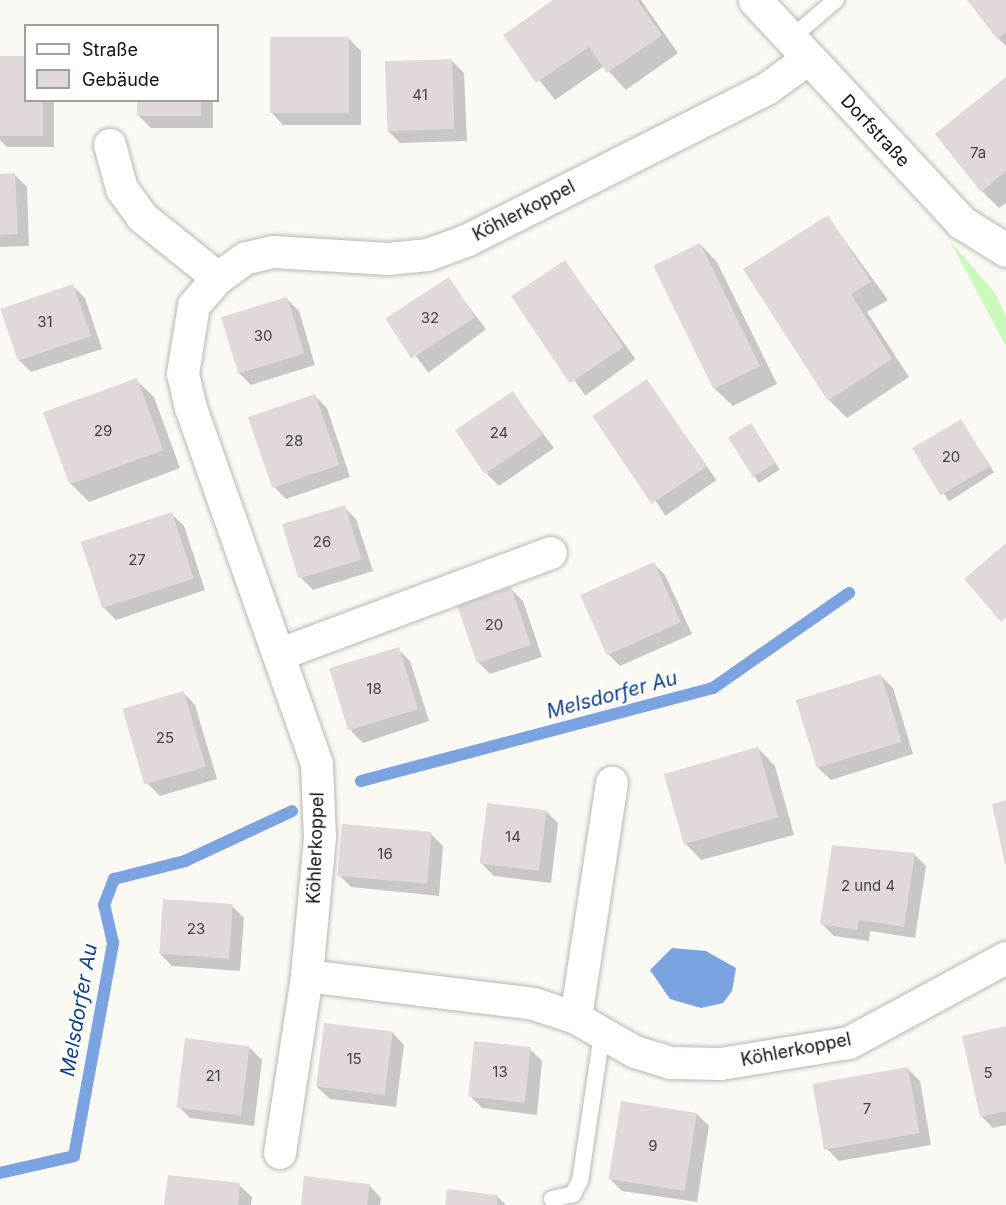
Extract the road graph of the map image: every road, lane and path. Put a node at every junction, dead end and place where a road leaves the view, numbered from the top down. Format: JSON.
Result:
{"nodes":[{"id":1,"x":755,"y":0,"type":"edge"},
{"id":2,"x":836,"y":0,"type":"edge"},
{"id":3,"x":799,"y":49,"type":"junction"},
{"id":4,"x":110,"y":146,"type":"dead end"},
{"id":5,"x":1006,"y":250,"type":"edge"},
{"id":6,"x":218,"y":278,"type":"junction"},
{"id":7,"x":551,"y":553,"type":"dead end"},
{"id":8,"x":281,"y":654,"type":"junction"},
{"id":9,"x":612,"y":783,"type":"dead end"},
{"id":10,"x":1006,"y":958,"type":"edge"},
{"id":11,"x":307,"y":976,"type":"junction"},
{"id":12,"x":576,"y":1018,"type":"junction"},
{"id":13,"x":602,"y":1034,"type":"junction"},
{"id":14,"x":280,"y":1153,"type":"dead end"},
{"id":15,"x":552,"y":1199,"type":"dead end"}],
"edges":[{"from":1,"to":3,"type":"street","name":"Dorfstraße"},
{"from":2,"to":3,"type":"lane"},
{"from":3,"to":5,"type":"street","name":"Dorfstraße"},
{"from":3,"to":6,"type":"street","name":"Köhlerkoppel"},
{"from":4,"to":6,"type":"street"},
{"from":6,"to":8,"type":"street","name":"Köhlerkoppel"},
{"from":7,"to":8,"type":"street"},
{"from":8,"to":11,"type":"street","name":"Köhlerkoppel"},
{"from":9,"to":12,"type":"street"},
{"from":10,"to":13,"type":"street","name":"Köhlerkoppel"},
{"from":11,"to":12,"type":"street","name":"Köhlerkoppel"},
{"from":11,"to":14,"type":"street","name":"Köhlerkoppel"},
{"from":12,"to":13,"type":"street","name":"Köhlerkoppel"},
{"from":13,"to":15,"type":"lane"}]}
